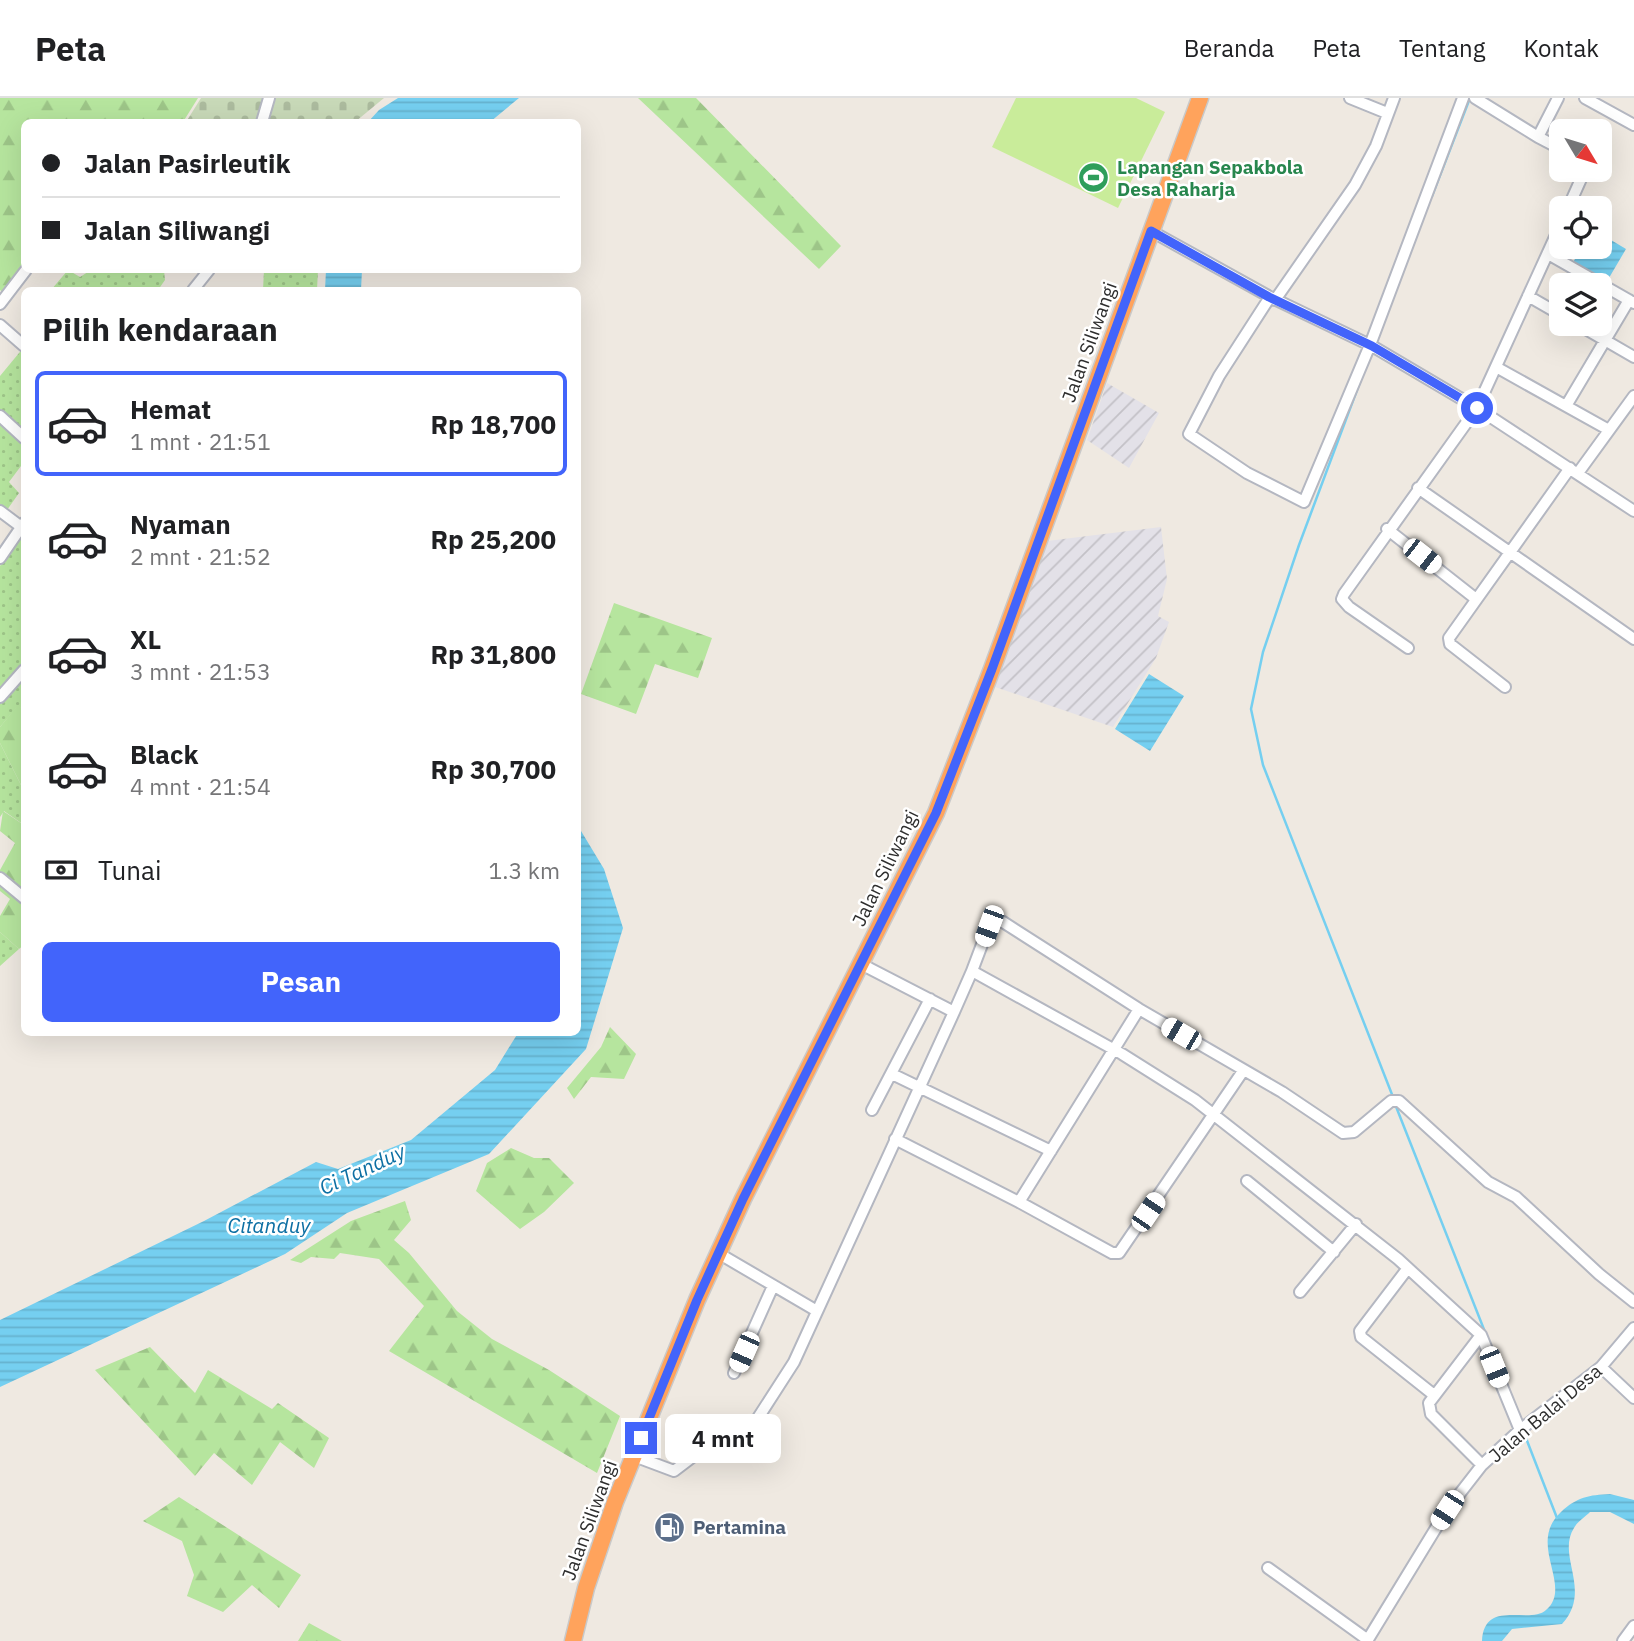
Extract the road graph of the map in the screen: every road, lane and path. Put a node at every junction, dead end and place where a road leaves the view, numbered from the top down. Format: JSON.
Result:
{"nodes":[{"id":1,"x":269,"y":98,"type":"edge"},
{"id":2,"x":1200,"y":98,"type":"edge"},
{"id":3,"x":1350,"y":98,"type":"edge"},
{"id":4,"x":1394,"y":98,"type":"edge"},
{"id":5,"x":1463,"y":98,"type":"edge"},
{"id":6,"x":1475,"y":98,"type":"edge"},
{"id":7,"x":1558,"y":98,"type":"edge"},
{"id":8,"x":1585,"y":98,"type":"edge"},
{"id":9,"x":1387,"y":113,"type":"junction"},
{"id":10,"x":263,"y":119,"type":"edge"},
{"id":11,"x":1634,"y":125,"type":"edge"},
{"id":12,"x":1538,"y":137,"type":"junction"},
{"id":13,"x":1549,"y":143,"type":"edge"},
{"id":14,"x":1151,"y":231,"type":"junction"},
{"id":15,"x":1548,"y":254,"type":"joint"},
{"id":16,"x":23,"y":273,"type":"edge"},
{"id":17,"x":207,"y":273,"type":"edge"},
{"id":18,"x":195,"y":287,"type":"edge"},
{"id":19,"x":4,"y":290,"type":"edge"},
{"id":20,"x":1528,"y":296,"type":"junction"},
{"id":21,"x":1272,"y":299,"type":"junction"},
{"id":22,"x":1631,"y":301,"type":"edge"},
{"id":23,"x":0,"y":304,"type":"edge"},
{"id":24,"x":1549,"y":308,"type":"edge"},
{"id":25,"x":0,"y":325,"type":"edge"},
{"id":26,"x":1598,"y":336,"type":"edge"},
{"id":27,"x":1605,"y":340,"type":"junction"},
{"id":28,"x":21,"y":343,"type":"edge"},
{"id":29,"x":1374,"y":348,"type":"junction"},
{"id":30,"x":1634,"y":357,"type":"edge"},
{"id":31,"x":1496,"y":367,"type":"junction"},
{"id":32,"x":1634,"y":396,"type":"edge"},
{"id":33,"x":1566,"y":406,"type":"junction"},
{"id":34,"x":1477,"y":408,"type":"junction"},
{"id":35,"x":0,"y":416,"type":"edge"},
{"id":36,"x":1609,"y":430,"type":"junction"},
{"id":37,"x":21,"y":435,"type":"edge"},
{"id":38,"x":1574,"y":470,"type":"junction"},
{"id":39,"x":1418,"y":488,"type":"junction"},
{"id":40,"x":0,"y":511,"type":"edge"},
{"id":41,"x":1634,"y":511,"type":"edge"},
{"id":42,"x":21,"y":524,"type":"edge"},
{"id":43,"x":1387,"y":529,"type":"junction"},
{"id":44,"x":21,"y":530,"type":"edge"},
{"id":45,"x":1510,"y":551,"type":"junction"},
{"id":46,"x":0,"y":558,"type":"edge"},
{"id":47,"x":1476,"y":599,"type":"junction"},
{"id":48,"x":1634,"y":639,"type":"edge"},
{"id":49,"x":1408,"y":648,"type":"dead end"},
{"id":50,"x":21,"y":673,"type":"edge"},
{"id":51,"x":1505,"y":687,"type":"dead end"},
{"id":52,"x":0,"y":697,"type":"edge"},
{"id":53,"x":0,"y":878,"type":"edge"},
{"id":54,"x":21,"y":896,"type":"edge"},
{"id":55,"x":861,"y":964,"type":"junction"},
{"id":56,"x":972,"y":971,"type":"junction"},
{"id":57,"x":930,"y":999,"type":"junction"},
{"id":58,"x":1139,"y":1009,"type":"junction"},
{"id":59,"x":954,"y":1012,"type":"junction"},
{"id":60,"x":1115,"y":1050,"type":"junction"},
{"id":61,"x":1243,"y":1071,"type":"junction"},
{"id":62,"x":892,"y":1074,"type":"junction"},
{"id":63,"x":920,"y":1086,"type":"junction"},
{"id":64,"x":872,"y":1110,"type":"dead end"},
{"id":65,"x":1214,"y":1114,"type":"junction"},
{"id":66,"x":895,"y":1139,"type":"junction"},
{"id":67,"x":1051,"y":1152,"type":"junction"},
{"id":68,"x":1247,"y":1181,"type":"dead end"},
{"id":69,"x":1019,"y":1202,"type":"junction"},
{"id":70,"x":1356,"y":1224,"type":"junction"},
{"id":71,"x":1334,"y":1252,"type":"junction"},
{"id":72,"x":718,"y":1254,"type":"junction"},
{"id":73,"x":1408,"y":1268,"type":"junction"},
{"id":74,"x":773,"y":1286,"type":"junction"},
{"id":75,"x":1300,"y":1292,"type":"dead end"},
{"id":76,"x":1634,"y":1301,"type":"edge"},
{"id":77,"x":817,"y":1311,"type":"junction"},
{"id":78,"x":1634,"y":1328,"type":"edge"},
{"id":79,"x":1481,"y":1335,"type":"junction"},
{"id":80,"x":1601,"y":1367,"type":"junction"},
{"id":81,"x":734,"y":1374,"type":"dead end"},
{"id":82,"x":1434,"y":1395,"type":"junction"},
{"id":83,"x":1634,"y":1398,"type":"edge"},
{"id":84,"x":1524,"y":1427,"type":"junction"},
{"id":85,"x":634,"y":1456,"type":"junction"},
{"id":86,"x":1482,"y":1465,"type":"junction"},
{"id":87,"x":1268,"y":1568,"type":"dead end"},
{"id":88,"x":1634,"y":1626,"type":"edge"},
{"id":89,"x":573,"y":1641,"type":"edge"},
{"id":90,"x":1368,"y":1641,"type":"edge"},
{"id":91,"x":1623,"y":1641,"type":"edge"}],
"edges":[{"from":1,"to":10,"type":"street"},
{"from":2,"to":14,"type":"highway","name":"Jalan Siliwangi"},
{"from":3,"to":9,"type":"street"},
{"from":4,"to":9,"type":"street"},
{"from":5,"to":29,"type":"street"},
{"from":6,"to":12,"type":"street"},
{"from":7,"to":12,"type":"street"},
{"from":8,"to":11,"type":"street"},
{"from":9,"to":21,"type":"street"},
{"from":12,"to":13,"type":"street"},
{"from":14,"to":21,"type":"street"},
{"from":14,"to":55,"type":"highway","name":"Jalan Siliwangi"},
{"from":15,"to":20,"type":"street"},
{"from":15,"to":22,"type":"street"},
{"from":16,"to":19,"type":"street"},
{"from":17,"to":18,"type":"street"},
{"from":19,"to":23,"type":"street"},
{"from":20,"to":24,"type":"street"},
{"from":20,"to":31,"type":"street"},
{"from":21,"to":29,"type":"street"},
{"from":21,"to":29,"type":"street"},
{"from":22,"to":27,"type":"street"},
{"from":25,"to":28,"type":"street"},
{"from":26,"to":27,"type":"street"},
{"from":27,"to":30,"type":"street"},
{"from":27,"to":33,"type":"street"},
{"from":29,"to":34,"type":"street"},
{"from":31,"to":33,"type":"street"},
{"from":31,"to":34,"type":"street"},
{"from":32,"to":36,"type":"street"},
{"from":33,"to":36,"type":"street"},
{"from":34,"to":38,"type":"street"},
{"from":34,"to":39,"type":"street"},
{"from":35,"to":37,"type":"street"},
{"from":36,"to":38,"type":"street"},
{"from":38,"to":41,"type":"street"},
{"from":38,"to":45,"type":"street"},
{"from":39,"to":43,"type":"street"},
{"from":39,"to":45,"type":"street"},
{"from":40,"to":42,"type":"street"},
{"from":43,"to":47,"type":"street"},
{"from":43,"to":49,"type":"street"},
{"from":44,"to":46,"type":"street"},
{"from":45,"to":47,"type":"street"},
{"from":45,"to":48,"type":"street"},
{"from":47,"to":51,"type":"street"},
{"from":50,"to":52,"type":"street"},
{"from":53,"to":54,"type":"street"},
{"from":55,"to":57,"type":"street"},
{"from":55,"to":72,"type":"highway","name":"Jalan Siliwangi"},
{"from":56,"to":58,"type":"street"},
{"from":56,"to":59,"type":"street"},
{"from":56,"to":60,"type":"street"},
{"from":57,"to":59,"type":"street"},
{"from":57,"to":62,"type":"street"},
{"from":58,"to":60,"type":"street"},
{"from":58,"to":61,"type":"street"},
{"from":59,"to":63,"type":"street"},
{"from":60,"to":65,"type":"street"},
{"from":60,"to":67,"type":"street"},
{"from":61,"to":65,"type":"street"},
{"from":61,"to":76,"type":"street"},
{"from":62,"to":63,"type":"street"},
{"from":62,"to":64,"type":"street"},
{"from":63,"to":66,"type":"street"},
{"from":63,"to":67,"type":"street"},
{"from":65,"to":69,"type":"street"},
{"from":65,"to":70,"type":"street"},
{"from":66,"to":69,"type":"street"},
{"from":66,"to":77,"type":"street"},
{"from":67,"to":69,"type":"street"},
{"from":68,"to":71,"type":"street"},
{"from":70,"to":71,"type":"street"},
{"from":70,"to":73,"type":"street"},
{"from":71,"to":75,"type":"street"},
{"from":72,"to":74,"type":"street"},
{"from":72,"to":85,"type":"highway","name":"Jalan Siliwangi"},
{"from":73,"to":79,"type":"street"},
{"from":73,"to":82,"type":"street"},
{"from":74,"to":77,"type":"street"},
{"from":74,"to":81,"type":"street"},
{"from":77,"to":85,"type":"street"},
{"from":78,"to":80,"type":"street","name":"Jalan Balai Desa"},
{"from":79,"to":82,"type":"street"},
{"from":79,"to":84,"type":"street"},
{"from":80,"to":83,"type":"street"},
{"from":80,"to":84,"type":"street","name":"Jalan Balai Desa"},
{"from":82,"to":86,"type":"street"},
{"from":84,"to":86,"type":"street","name":"Jalan Balai Desa"},
{"from":85,"to":89,"type":"highway","name":"Jalan Siliwangi"},
{"from":86,"to":90,"type":"street","name":"Jalan Balai Desa"},
{"from":87,"to":90,"type":"street"},
{"from":88,"to":91,"type":"street"}]}
